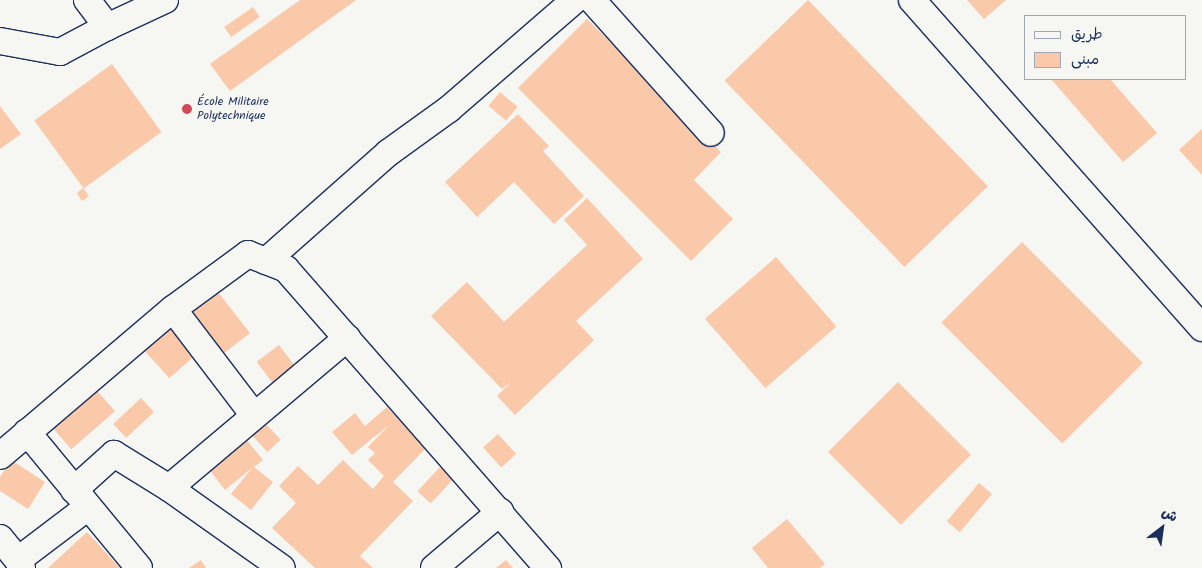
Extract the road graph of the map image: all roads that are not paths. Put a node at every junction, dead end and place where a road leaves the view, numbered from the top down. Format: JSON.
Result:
{"nodes":[{"id":1,"x":87,"y":0,"type":"edge"},
{"id":2,"x":165,"y":0,"type":"edge"},
{"id":3,"x":575,"y":0,"type":"edge"},
{"id":4,"x":592,"y":0,"type":"edge"},
{"id":5,"x":912,"y":0,"type":"edge"},
{"id":6,"x":107,"y":27,"type":"junction"},
{"id":7,"x":0,"y":41,"type":"edge"},
{"id":8,"x":712,"y":133,"type":"dead end"},
{"id":9,"x":266,"y":261,"type":"junction"},
{"id":10,"x":173,"y":309,"type":"junction"},
{"id":11,"x":1202,"y":328,"type":"edge"},
{"id":12,"x":347,"y":338,"type":"junction"},
{"id":13,"x":253,"y":414,"type":"junction"},
{"id":14,"x":27,"y":432,"type":"junction"},
{"id":15,"x":0,"y":456,"type":"edge"},
{"id":16,"x":169,"y":488,"type":"junction"},
{"id":17,"x":81,"y":498,"type":"junction"},
{"id":18,"x":500,"y":512,"type":"junction"},
{"id":19,"x":0,"y":538,"type":"edge"},
{"id":20,"x":20,"y":564,"type":"edge"},
{"id":21,"x":139,"y":568,"type":"edge"},
{"id":22,"x":282,"y":568,"type":"edge"},
{"id":23,"x":434,"y":568,"type":"edge"},
{"id":24,"x":548,"y":568,"type":"edge"}],
"edges":[{"from":1,"to":6,"type":"street"},
{"from":2,"to":6,"type":"street"},
{"from":3,"to":9,"type":"street"},
{"from":4,"to":8,"type":"street"},
{"from":5,"to":11,"type":"street"},
{"from":6,"to":7,"type":"street"},
{"from":9,"to":10,"type":"street"},
{"from":9,"to":12,"type":"street"},
{"from":10,"to":13,"type":"street"},
{"from":10,"to":14,"type":"street"},
{"from":12,"to":13,"type":"street"},
{"from":12,"to":18,"type":"street"},
{"from":13,"to":16,"type":"street"},
{"from":14,"to":15,"type":"street"},
{"from":14,"to":17,"type":"street"},
{"from":16,"to":17,"type":"street"},
{"from":16,"to":22,"type":"street"},
{"from":17,"to":20,"type":"street"},
{"from":17,"to":21,"type":"street"},
{"from":18,"to":23,"type":"street"},
{"from":18,"to":24,"type":"street"},
{"from":19,"to":20,"type":"street"}]}
